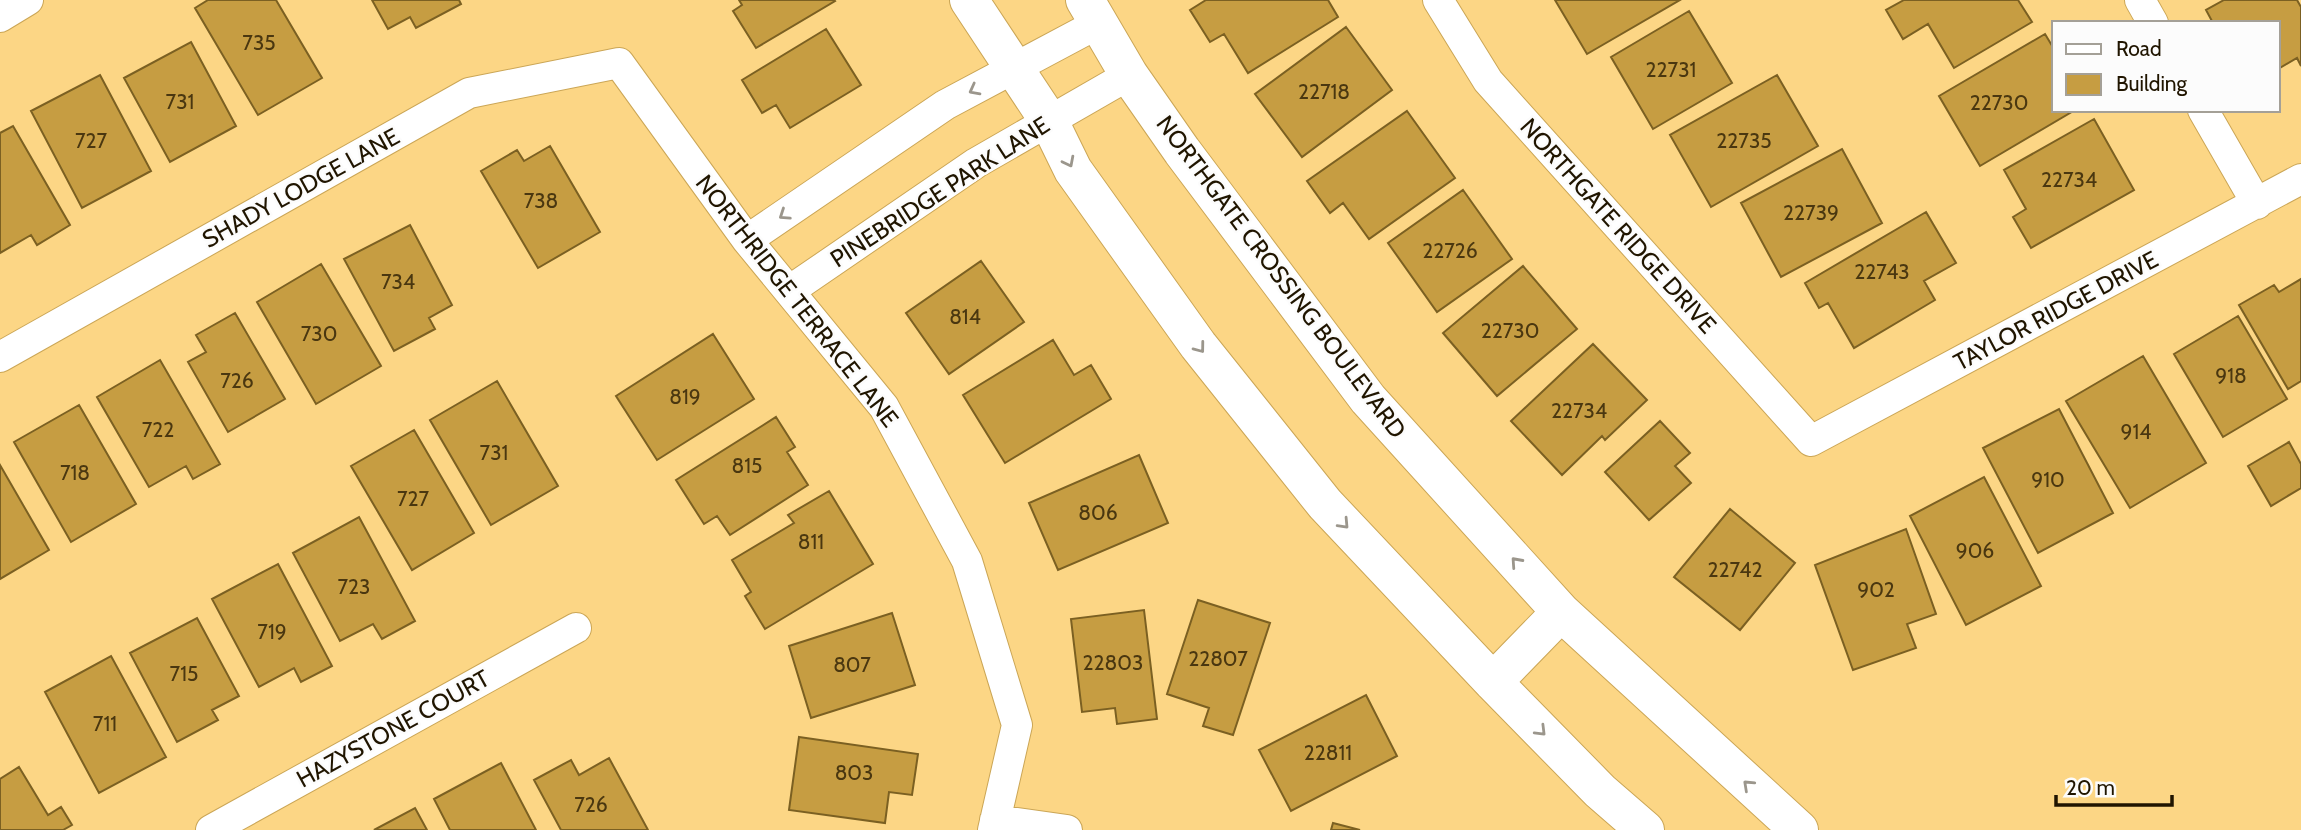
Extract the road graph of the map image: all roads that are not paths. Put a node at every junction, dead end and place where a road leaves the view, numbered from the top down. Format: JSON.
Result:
{"nodes":[{"id":1,"x":28,"y":0,"type":"edge"},
{"id":2,"x":969,"y":0,"type":"edge"},
{"id":3,"x":1438,"y":0,"type":"edge"},
{"id":4,"x":2140,"y":0,"type":"edge"},
{"id":5,"x":1092,"y":12,"type":"edge"},
{"id":6,"x":0,"y":16,"type":"edge"},
{"id":7,"x":2152,"y":21,"type":"edge"},
{"id":8,"x":619,"y":63,"type":"joint"},
{"id":9,"x":1015,"y":69,"type":"junction"},
{"id":10,"x":1129,"y":75,"type":"junction"},
{"id":11,"x":2204,"y":112,"type":"edge"},
{"id":12,"x":1049,"y":121,"type":"junction"},
{"id":13,"x":2301,"y":179,"type":"edge"},
{"id":14,"x":2257,"y":204,"type":"junction"},
{"id":15,"x":747,"y":240,"type":"junction"},
{"id":16,"x":789,"y":291,"type":"junction"},
{"id":17,"x":0,"y":357,"type":"edge"},
{"id":18,"x":1811,"y":441,"type":"joint"},
{"id":19,"x":1561,"y":612,"type":"junction"},
{"id":20,"x":576,"y":628,"type":"dead end"},
{"id":21,"x":1493,"y":682,"type":"junction"},
{"id":22,"x":994,"y":825,"type":"edge"},
{"id":23,"x":211,"y":830,"type":"edge"},
{"id":24,"x":1067,"y":830,"type":"edge"},
{"id":25,"x":1645,"y":830,"type":"edge"},
{"id":26,"x":1799,"y":830,"type":"edge"}],
"edges":[{"from":1,"to":6,"type":"street"},
{"from":2,"to":9,"type":"main road"},
{"from":3,"to":18,"type":"street","name":"NORTHGATE RIDGE DRIVE"},
{"from":4,"to":7,"type":"street"},
{"from":5,"to":9,"type":"street"},
{"from":5,"to":10,"type":"main road","name":"NORTHGATE CROSSING BOULEVARD"},
{"from":8,"to":15,"type":"street","name":"NORTHRIDGE TERRACE LANE"},
{"from":8,"to":17,"type":"street","name":"SHADY LODGE LANE"},
{"from":9,"to":12,"type":"main road"},
{"from":9,"to":15,"type":"street","one_way":true},
{"from":10,"to":12,"type":"street","name":"PINEBRIDGE PARK LANE"},
{"from":19,"to":10,"type":"main road","name":"NORTHGATE CROSSING BOULEVARD","one_way":true},
{"from":11,"to":14,"type":"street"},
{"from":12,"to":16,"type":"street","name":"PINEBRIDGE PARK LANE"},
{"from":12,"to":21,"type":"main road","one_way":true},
{"from":13,"to":14,"type":"street","name":"TAYLOR RIDGE DRIVE"},
{"from":14,"to":18,"type":"street","name":"TAYLOR RIDGE DRIVE"},
{"from":15,"to":16,"type":"street","name":"NORTHRIDGE TERRACE LANE"},
{"from":16,"to":22,"type":"street","name":"NORTHRIDGE TERRACE LANE"},
{"from":19,"to":21,"type":"main road"},
{"from":26,"to":19,"type":"main road","name":"NORTHGATE CROSSING BOULEVARD","one_way":true},
{"from":20,"to":23,"type":"street","name":"HAZYSTONE COURT"},
{"from":21,"to":25,"type":"main road","one_way":true},
{"from":22,"to":24,"type":"street"}]}
